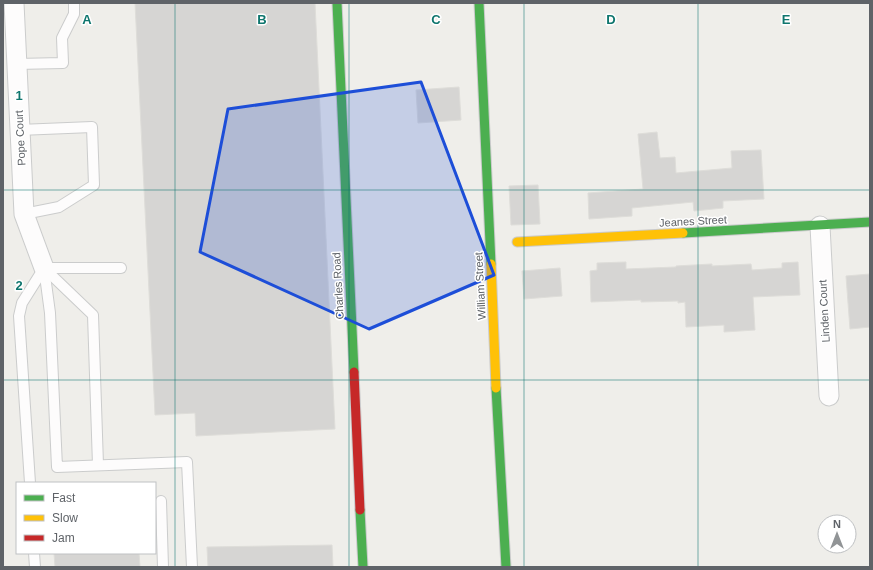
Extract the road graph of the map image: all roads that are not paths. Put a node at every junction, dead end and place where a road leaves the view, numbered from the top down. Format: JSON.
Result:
{"nodes":[{"id":1,"x":14,"y":3,"type":"edge"},
{"id":2,"x":74,"y":3,"type":"edge"},
{"id":3,"x":337,"y":3,"type":"edge"},
{"id":4,"x":479,"y":3,"type":"edge"},
{"id":5,"x":16,"y":64,"type":"junction"},
{"id":6,"x":19,"y":130,"type":"junction"},
{"id":7,"x":24,"y":214,"type":"junction"},
{"id":8,"x":870,"y":222,"type":"edge"},
{"id":9,"x":820,"y":226,"type":"junction"},
{"id":10,"x":517,"y":242,"type":"dead end"},
{"id":11,"x":44,"y":268,"type":"junction"},
{"id":12,"x":121,"y":268,"type":"dead end"},
{"id":13,"x":828,"y":396,"type":"dead end"},
{"id":14,"x":98,"y":465,"type":"junction"},
{"id":15,"x":30,"y":482,"type":"edge"},
{"id":16,"x":161,"y":501,"type":"dead end"},
{"id":17,"x":34,"y":554,"type":"edge"},
{"id":18,"x":35,"y":567,"type":"edge"},
{"id":19,"x":164,"y":567,"type":"edge"},
{"id":20,"x":192,"y":567,"type":"edge"},
{"id":21,"x":363,"y":567,"type":"edge"},
{"id":22,"x":506,"y":567,"type":"edge"}],
"edges":[{"from":1,"to":5,"type":"street","name":"Pope Court"},
{"from":2,"to":5,"type":"lane"},
{"from":3,"to":21,"type":"street","name":"Charles Road"},
{"from":4,"to":22,"type":"street","name":"William Street"},
{"from":5,"to":6,"type":"street","name":"Pope Court"},
{"from":6,"to":7,"type":"street","name":"Pope Court"},
{"from":6,"to":7,"type":"lane"},
{"from":7,"to":11,"type":"street","name":"Pope Court"},
{"from":8,"to":9,"type":"street","name":"Jeanes Street"},
{"from":9,"to":10,"type":"street","name":"Jeanes Street"},
{"from":9,"to":13,"type":"street","name":"Linden Court"},
{"from":11,"to":12,"type":"lane"},
{"from":11,"to":14,"type":"lane"},
{"from":11,"to":14,"type":"lane"},
{"from":11,"to":15,"type":"lane"},
{"from":14,"to":20,"type":"lane"},
{"from":16,"to":19,"type":"lane"},
{"from":17,"to":18,"type":"lane"}]}
